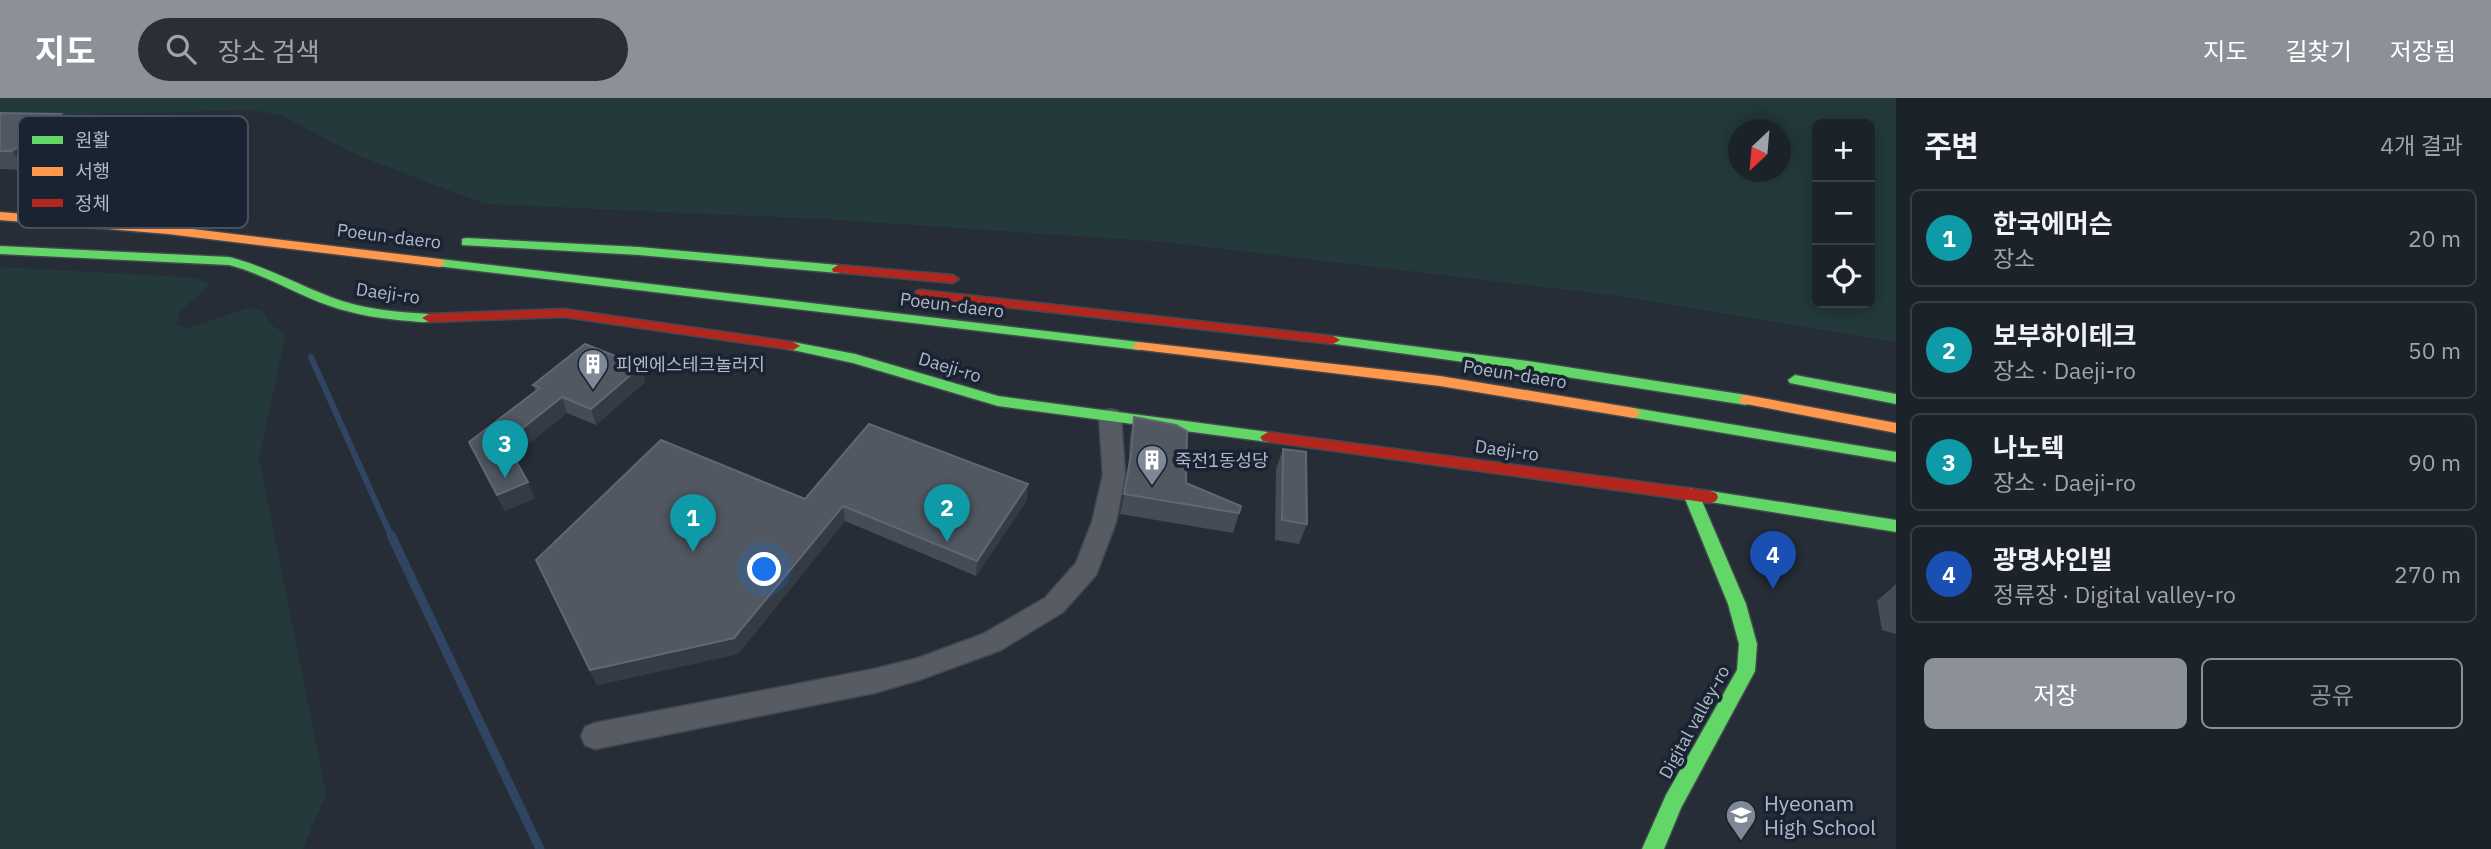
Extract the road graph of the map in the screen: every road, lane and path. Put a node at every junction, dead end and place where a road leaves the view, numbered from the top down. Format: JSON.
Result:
{"nodes":[{"id":1,"x":0,"y":216,"type":"edge"},
{"id":2,"x":18,"y":218,"type":"edge"},
{"id":3,"x":144,"y":228,"type":"edge"},
{"id":4,"x":168,"y":230,"type":"junction"},
{"id":5,"x":315,"y":231,"type":"dead end"},
{"id":6,"x":443,"y":245,"type":"junction"},
{"id":7,"x":0,"y":250,"type":"edge"},
{"id":8,"x":252,"y":266,"type":"junction"},
{"id":9,"x":973,"y":281,"type":"dead end"},
{"id":10,"x":863,"y":288,"type":"dead end"},
{"id":11,"x":904,"y":292,"type":"dead end"},
{"id":12,"x":1781,"y":378,"type":"dead end"},
{"id":13,"x":1896,"y":399,"type":"edge"},
{"id":14,"x":1110,"y":416,"type":"junction"},
{"id":15,"x":1896,"y":428,"type":"edge"},
{"id":16,"x":1896,"y":457,"type":"edge"},
{"id":17,"x":1692,"y":494,"type":"junction"},
{"id":18,"x":1896,"y":526,"type":"edge"},
{"id":19,"x":595,"y":736,"type":"dead end"},
{"id":20,"x":1653,"y":849,"type":"edge"}],
"edges":[{"from":1,"to":2,"type":"main road","name":"Poeun-daero"},
{"from":3,"to":4,"type":"main road","name":"Poeun-daero"},
{"from":4,"to":8,"type":"main road"},
{"from":4,"to":16,"type":"main road","name":"Poeun-daero"},
{"from":5,"to":6,"type":"main road","name":"Poeun-daero"},
{"from":6,"to":9,"type":"main road"},
{"from":6,"to":10,"type":"main road","name":"Poeun-daero"},
{"from":7,"to":8,"type":"main road","name":"Daeji-ro"},
{"from":8,"to":14,"type":"main road","name":"Daeji-ro"},
{"from":11,"to":15,"type":"main road","name":"Poeun-daero"},
{"from":12,"to":13,"type":"main road"},
{"from":14,"to":17,"type":"main road","name":"Daeji-ro"},
{"from":14,"to":19,"type":"street"},
{"from":17,"to":18,"type":"main road","name":"Daeji-ro"},
{"from":17,"to":20,"type":"main road","name":"Digital valley-ro"}]}
